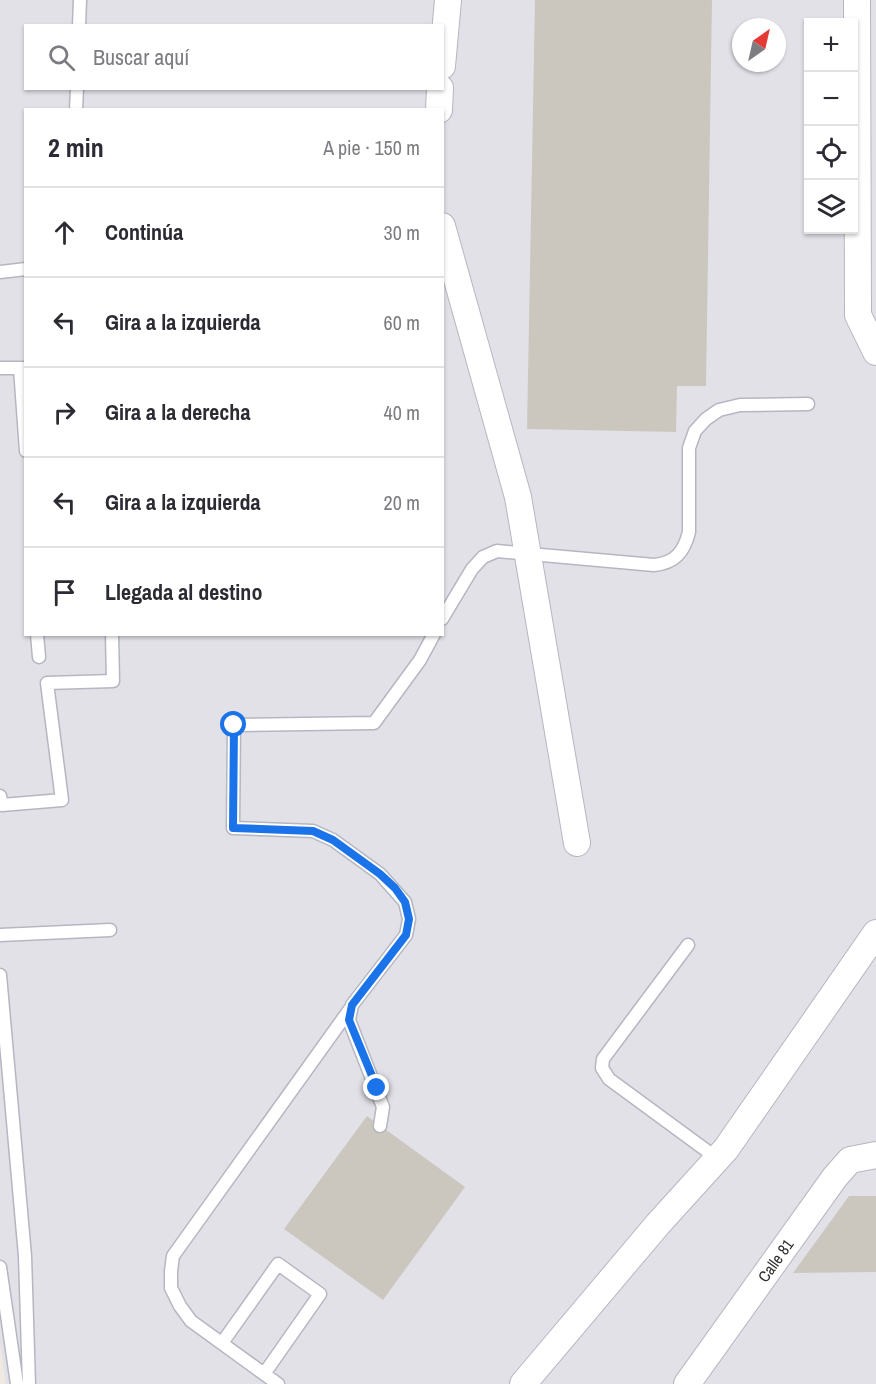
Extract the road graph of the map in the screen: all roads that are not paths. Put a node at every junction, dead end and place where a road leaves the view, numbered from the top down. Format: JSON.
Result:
{"nodes":[{"id":1,"x":80,"y":0,"type":"edge"},
{"id":2,"x":448,"y":0,"type":"edge"},
{"id":3,"x":857,"y":0,"type":"edge"},
{"id":4,"x":79,"y":24,"type":"edge"},
{"id":5,"x":444,"y":44,"type":"edge"},
{"id":6,"x":77,"y":90,"type":"edge"},
{"id":7,"x":440,"y":90,"type":"edge"},
{"id":8,"x":76,"y":108,"type":"edge"},
{"id":9,"x":439,"y":108,"type":"edge"},
{"id":10,"x":444,"y":233,"type":"edge"},
{"id":11,"x":24,"y":269,"type":"edge"},
{"id":12,"x":0,"y":272,"type":"edge"},
{"id":13,"x":876,"y":352,"type":"edge"},
{"id":14,"x":0,"y":368,"type":"edge"},
{"id":15,"x":23,"y":368,"type":"edge"},
{"id":16,"x":24,"y":396,"type":"edge"},
{"id":17,"x":808,"y":404,"type":"dead end"},
{"id":18,"x":528,"y":555,"type":"junction"},
{"id":19,"x":444,"y":616,"type":"edge"},
{"id":20,"x":38,"y":636,"type":"edge"},
{"id":21,"x":112,"y":636,"type":"edge"},
{"id":22,"x":433,"y":636,"type":"edge"},
{"id":23,"x":39,"y":657,"type":"dead end"},
{"id":24,"x":0,"y":796,"type":"edge"},
{"id":25,"x":577,"y":843,"type":"dead end"},
{"id":26,"x":110,"y":930,"type":"dead end"},
{"id":27,"x":876,"y":933,"type":"edge"},
{"id":28,"x":0,"y":935,"type":"edge"},
{"id":29,"x":688,"y":945,"type":"dead end"},
{"id":30,"x":0,"y":975,"type":"edge"},
{"id":31,"x":352,"y":1005,"type":"junction"},
{"id":32,"x":0,"y":1051,"type":"edge"},
{"id":33,"x":10,"y":1090,"type":"junction"},
{"id":34,"x":380,"y":1126,"type":"dead end"},
{"id":35,"x":876,"y":1155,"type":"edge"},
{"id":36,"x":718,"y":1159,"type":"junction"},
{"id":37,"x":0,"y":1267,"type":"edge"},
{"id":38,"x":3,"y":1311,"type":"edge"},
{"id":39,"x":222,"y":1344,"type":"junction"},
{"id":40,"x":264,"y":1374,"type":"junction"},
{"id":41,"x":17,"y":1384,"type":"edge"},
{"id":42,"x":29,"y":1384,"type":"edge"},
{"id":43,"x":278,"y":1384,"type":"edge"},
{"id":44,"x":523,"y":1384,"type":"edge"},
{"id":45,"x":687,"y":1384,"type":"edge"}],
"edges":[{"from":1,"to":4,"type":"lane"},
{"from":2,"to":5,"type":"street"},
{"from":3,"to":13,"type":"street"},
{"from":6,"to":8,"type":"lane"},
{"from":7,"to":9,"type":"street"},
{"from":10,"to":18,"type":"street"},
{"from":11,"to":12,"type":"lane"},
{"from":14,"to":15,"type":"lane"},
{"from":15,"to":16,"type":"lane"},
{"from":17,"to":18,"type":"lane"},
{"from":18,"to":19,"type":"lane"},
{"from":18,"to":25,"type":"street"},
{"from":20,"to":23,"type":"lane"},
{"from":21,"to":24,"type":"lane"},
{"from":22,"to":31,"type":"lane"},
{"from":26,"to":28,"type":"lane"},
{"from":27,"to":36,"type":"street"},
{"from":29,"to":36,"type":"lane"},
{"from":30,"to":33,"type":"lane"},
{"from":31,"to":34,"type":"lane"},
{"from":31,"to":39,"type":"lane"},
{"from":32,"to":33,"type":"lane"},
{"from":33,"to":42,"type":"lane"},
{"from":35,"to":45,"type":"street","name":"Calle 81"},
{"from":36,"to":44,"type":"street"},
{"from":37,"to":38,"type":"lane"},
{"from":38,"to":41,"type":"lane"},
{"from":39,"to":40,"type":"lane"},
{"from":39,"to":40,"type":"lane"},
{"from":40,"to":43,"type":"lane"}]}
